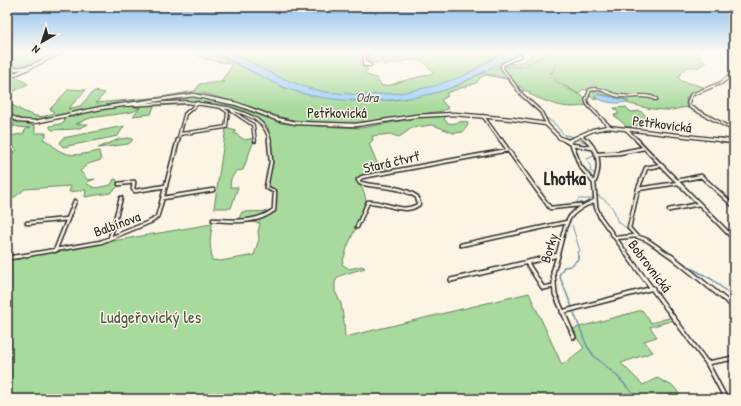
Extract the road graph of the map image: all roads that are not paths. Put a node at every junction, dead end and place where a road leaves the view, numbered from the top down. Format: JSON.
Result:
{"nodes":[{"id":1,"x":16,"y":71,"type":"edge"},
{"id":2,"x":23,"y":71,"type":"edge"},
{"id":3,"x":505,"y":71,"type":"edge"},
{"id":4,"x":734,"y":73,"type":"edge"},
{"id":5,"x":14,"y":75,"type":"junction"},
{"id":6,"x":7,"y":78,"type":"edge"},
{"id":7,"x":654,"y":99,"type":"dead end"},
{"id":8,"x":198,"y":103,"type":"junction"},
{"id":9,"x":205,"y":104,"type":"junction"},
{"id":10,"x":127,"y":105,"type":"junction"},
{"id":11,"x":228,"y":108,"type":"junction"},
{"id":12,"x":7,"y":115,"type":"edge"},
{"id":13,"x":483,"y":115,"type":"junction"},
{"id":14,"x":548,"y":126,"type":"junction"},
{"id":15,"x":610,"y":128,"type":"junction"},
{"id":16,"x":626,"y":129,"type":"junction"},
{"id":17,"x":734,"y":130,"type":"edge"},
{"id":18,"x":180,"y":134,"type":"junction"},
{"id":19,"x":581,"y":136,"type":"junction"},
{"id":20,"x":255,"y":141,"type":"dead end"},
{"id":21,"x":568,"y":142,"type":"junction"},
{"id":22,"x":734,"y":142,"type":"edge"},
{"id":23,"x":572,"y":145,"type":"junction"},
{"id":24,"x":594,"y":148,"type":"junction"},
{"id":25,"x":644,"y":148,"type":"junction"},
{"id":26,"x":508,"y":150,"type":"junction"},
{"id":27,"x":598,"y":154,"type":"junction"},
{"id":28,"x":661,"y":165,"type":"junction"},
{"id":29,"x":678,"y":182,"type":"junction"},
{"id":30,"x":594,"y":183,"type":"junction"},
{"id":31,"x":120,"y":184,"type":"dead end"},
{"id":32,"x":166,"y":186,"type":"junction"},
{"id":33,"x":638,"y":189,"type":"junction"},
{"id":34,"x":213,"y":190,"type":"dead end"},
{"id":35,"x":121,"y":198,"type":"dead end"},
{"id":36,"x":163,"y":198,"type":"junction"},
{"id":37,"x":75,"y":201,"type":"dead end"},
{"id":38,"x":595,"y":201,"type":"junction"},
{"id":39,"x":700,"y":204,"type":"junction"},
{"id":40,"x":581,"y":206,"type":"junction"},
{"id":41,"x":734,"y":206,"type":"edge"},
{"id":42,"x":669,"y":210,"type":"dead end"},
{"id":43,"x":68,"y":219,"type":"junction"},
{"id":44,"x":213,"y":220,"type":"dead end"},
{"id":45,"x":568,"y":222,"type":"junction"},
{"id":46,"x":27,"y":223,"type":"dead end"},
{"id":47,"x":357,"y":227,"type":"dead end"},
{"id":48,"x":636,"y":236,"type":"junction"},
{"id":49,"x":110,"y":238,"type":"junction"},
{"id":50,"x":616,"y":238,"type":"junction"},
{"id":51,"x":734,"y":239,"type":"edge"},
{"id":52,"x":461,"y":245,"type":"dead end"},
{"id":53,"x":55,"y":251,"type":"junction"},
{"id":54,"x":558,"y":255,"type":"junction"},
{"id":55,"x":7,"y":258,"type":"edge"},
{"id":56,"x":527,"y":263,"type":"junction"},
{"id":57,"x":451,"y":280,"type":"dead end"},
{"id":58,"x":554,"y":286,"type":"junction"},
{"id":59,"x":653,"y":288,"type":"junction"},
{"id":60,"x":734,"y":307,"type":"edge"},
{"id":61,"x":562,"y":312,"type":"junction"},
{"id":62,"x":574,"y":337,"type":"dead end"},
{"id":63,"x":734,"y":358,"type":"edge"},
{"id":64,"x":707,"y":363,"type":"junction"},
{"id":65,"x":726,"y":399,"type":"edge"}],
"edges":[{"from":1,"to":5,"type":"street"},
{"from":2,"to":5,"type":"main road"},
{"from":3,"to":14,"type":"street"},
{"from":4,"to":17,"type":"street"},
{"from":5,"to":6,"type":"main road"},
{"from":7,"to":15,"type":"street"},
{"from":8,"to":9,"type":"street"},
{"from":8,"to":10,"type":"street"},
{"from":8,"to":18,"type":"street","name":"Balbínova"},
{"from":9,"to":11,"type":"street"},
{"from":9,"to":18,"type":"street"},
{"from":10,"to":12,"type":"street","name":"Petřkovická"},
{"from":10,"to":13,"type":"street","name":"Petřkovická"},
{"from":11,"to":20,"type":"street"},
{"from":11,"to":44,"type":"street"},
{"from":13,"to":14,"type":"street","name":"Petřkovická"},
{"from":13,"to":26,"type":"street"},
{"from":14,"to":21,"type":"street","name":"Petřkovická"},
{"from":15,"to":16,"type":"street","name":"Petřkovická"},
{"from":15,"to":19,"type":"street","name":"Petřkovická"},
{"from":16,"to":22,"type":"street","name":"Petřkovická"},
{"from":16,"to":25,"type":"street"},
{"from":18,"to":32,"type":"street","name":"Balbínova"},
{"from":19,"to":21,"type":"street","name":"Petřkovická"},
{"from":19,"to":24,"type":"street"},
{"from":21,"to":23,"type":"street"},
{"from":23,"to":24,"type":"street"},
{"from":23,"to":30,"type":"street"},
{"from":24,"to":27,"type":"street"},
{"from":25,"to":27,"type":"street"},
{"from":25,"to":28,"type":"street"},
{"from":26,"to":40,"type":"street"},
{"from":26,"to":47,"type":"street","name":"Stará čtvrť"},
{"from":27,"to":30,"type":"street","name":"Bobrovnická"},
{"from":28,"to":29,"type":"street"},
{"from":28,"to":33,"type":"street"},
{"from":29,"to":33,"type":"street"},
{"from":29,"to":39,"type":"street"},
{"from":29,"to":41,"type":"street"},
{"from":30,"to":38,"type":"street","name":"Bobrovnická"},
{"from":31,"to":32,"type":"street"},
{"from":32,"to":36,"type":"street","name":"Balbínova"},
{"from":33,"to":48,"type":"street"},
{"from":34,"to":36,"type":"street"},
{"from":35,"to":49,"type":"street"},
{"from":36,"to":49,"type":"street","name":"Balbínova"},
{"from":37,"to":43,"type":"street"},
{"from":38,"to":40,"type":"street","name":"Borky"},
{"from":38,"to":50,"type":"street","name":"Bobrovnická"},
{"from":39,"to":42,"type":"street"},
{"from":39,"to":51,"type":"street"},
{"from":40,"to":45,"type":"street","name":"Borky"},
{"from":43,"to":46,"type":"street"},
{"from":43,"to":53,"type":"street"},
{"from":45,"to":52,"type":"street"},
{"from":45,"to":54,"type":"street","name":"Borky"},
{"from":48,"to":50,"type":"street"},
{"from":48,"to":60,"type":"street"},
{"from":49,"to":53,"type":"street","name":"Balbínova"},
{"from":50,"to":59,"type":"street","name":"Bobrovnická"},
{"from":53,"to":55,"type":"street","name":"Balbínova"},
{"from":54,"to":56,"type":"street"},
{"from":54,"to":58,"type":"street","name":"Borky"},
{"from":56,"to":57,"type":"street"},
{"from":56,"to":58,"type":"street"},
{"from":58,"to":61,"type":"street","name":"Borky"},
{"from":59,"to":61,"type":"street"},
{"from":59,"to":64,"type":"street","name":"Bobrovnická"},
{"from":61,"to":62,"type":"street","name":"Borky"},
{"from":63,"to":64,"type":"street"},
{"from":64,"to":65,"type":"street","name":"Bobrovnická"}]}
